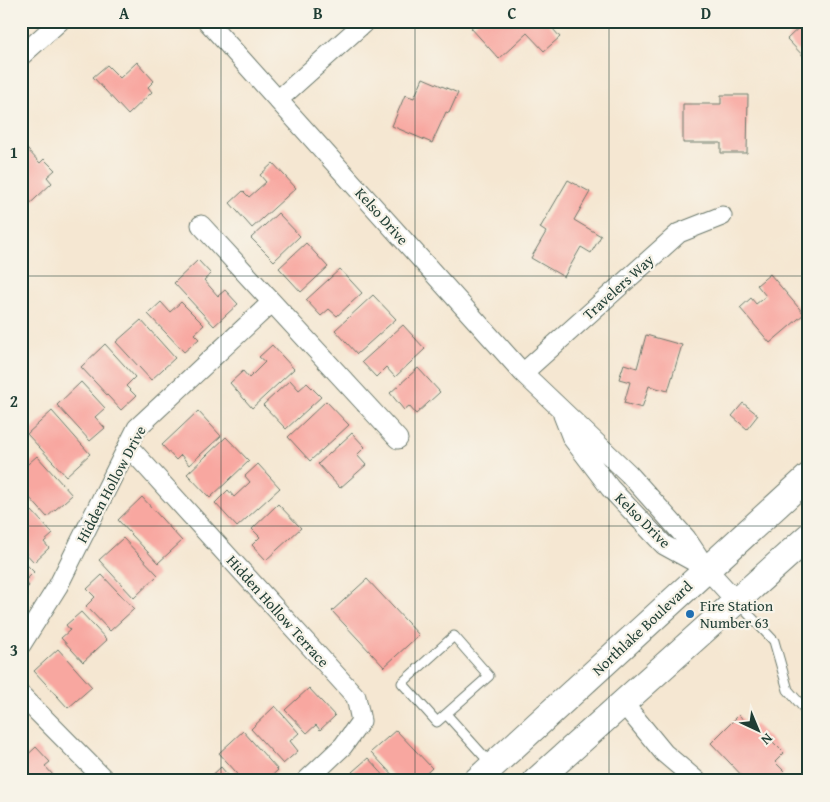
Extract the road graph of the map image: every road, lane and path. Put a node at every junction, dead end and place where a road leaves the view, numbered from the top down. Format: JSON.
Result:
{"nodes":[{"id":1,"x":60,"y":21,"type":"edge"},
{"id":2,"x":207,"y":21,"type":"edge"},
{"id":3,"x":366,"y":21,"type":"edge"},
{"id":4,"x":21,"y":56,"type":"edge"},
{"id":5,"x":278,"y":100,"type":"junction"},
{"id":6,"x":722,"y":216,"type":"dead end"},
{"id":7,"x":201,"y":225,"type":"dead end"},
{"id":8,"x":271,"y":303,"type":"junction"},
{"id":9,"x":523,"y":373,"type":"junction"},
{"id":10,"x":398,"y":439,"type":"dead end"},
{"id":11,"x":128,"y":446,"type":"junction"},
{"id":12,"x":809,"y":476,"type":"edge"},
{"id":13,"x":809,"y":536,"type":"edge"},
{"id":14,"x":706,"y":568,"type":"junction"},
{"id":15,"x":737,"y":602,"type":"junction"},
{"id":16,"x":21,"y":645,"type":"edge"},
{"id":17,"x":21,"y":695,"type":"edge"},
{"id":18,"x":623,"y":703,"type":"junction"},
{"id":19,"x":446,"y":714,"type":"junction"},
{"id":20,"x":809,"y":714,"type":"edge"},
{"id":21,"x":487,"y":776,"type":"edge"},
{"id":22,"x":106,"y":781,"type":"edge"},
{"id":23,"x":306,"y":781,"type":"edge"},
{"id":24,"x":536,"y":781,"type":"edge"},
{"id":25,"x":696,"y":781,"type":"edge"}],
"edges":[{"from":1,"to":4,"type":"street"},
{"from":2,"to":5,"type":"street","name":"Kelso Drive"},
{"from":3,"to":5,"type":"street"},
{"from":5,"to":9,"type":"street","name":"Kelso Drive"},
{"from":6,"to":9,"type":"street","name":"Travelers Way"},
{"from":7,"to":8,"type":"street"},
{"from":8,"to":10,"type":"street"},
{"from":8,"to":11,"type":"street","name":"Hidden Hollow Drive"},
{"from":9,"to":14,"type":"street","name":"Kelso Drive"},
{"from":11,"to":16,"type":"street","name":"Hidden Hollow Drive"},
{"from":11,"to":23,"type":"street","name":"Hidden Hollow Terrace"},
{"from":12,"to":14,"type":"main road","name":"Northlake Boulevard"},
{"from":13,"to":15,"type":"main road"},
{"from":14,"to":15,"type":"street","name":"Kelso Drive"},
{"from":14,"to":21,"type":"main road","name":"Northlake Boulevard"},
{"from":15,"to":18,"type":"main road"},
{"from":15,"to":20,"type":"lane"},
{"from":17,"to":22,"type":"street"},
{"from":18,"to":24,"type":"main road"},
{"from":18,"to":25,"type":"street"},
{"from":19,"to":19,"type":"lane"},
{"from":19,"to":21,"type":"lane"}]}
